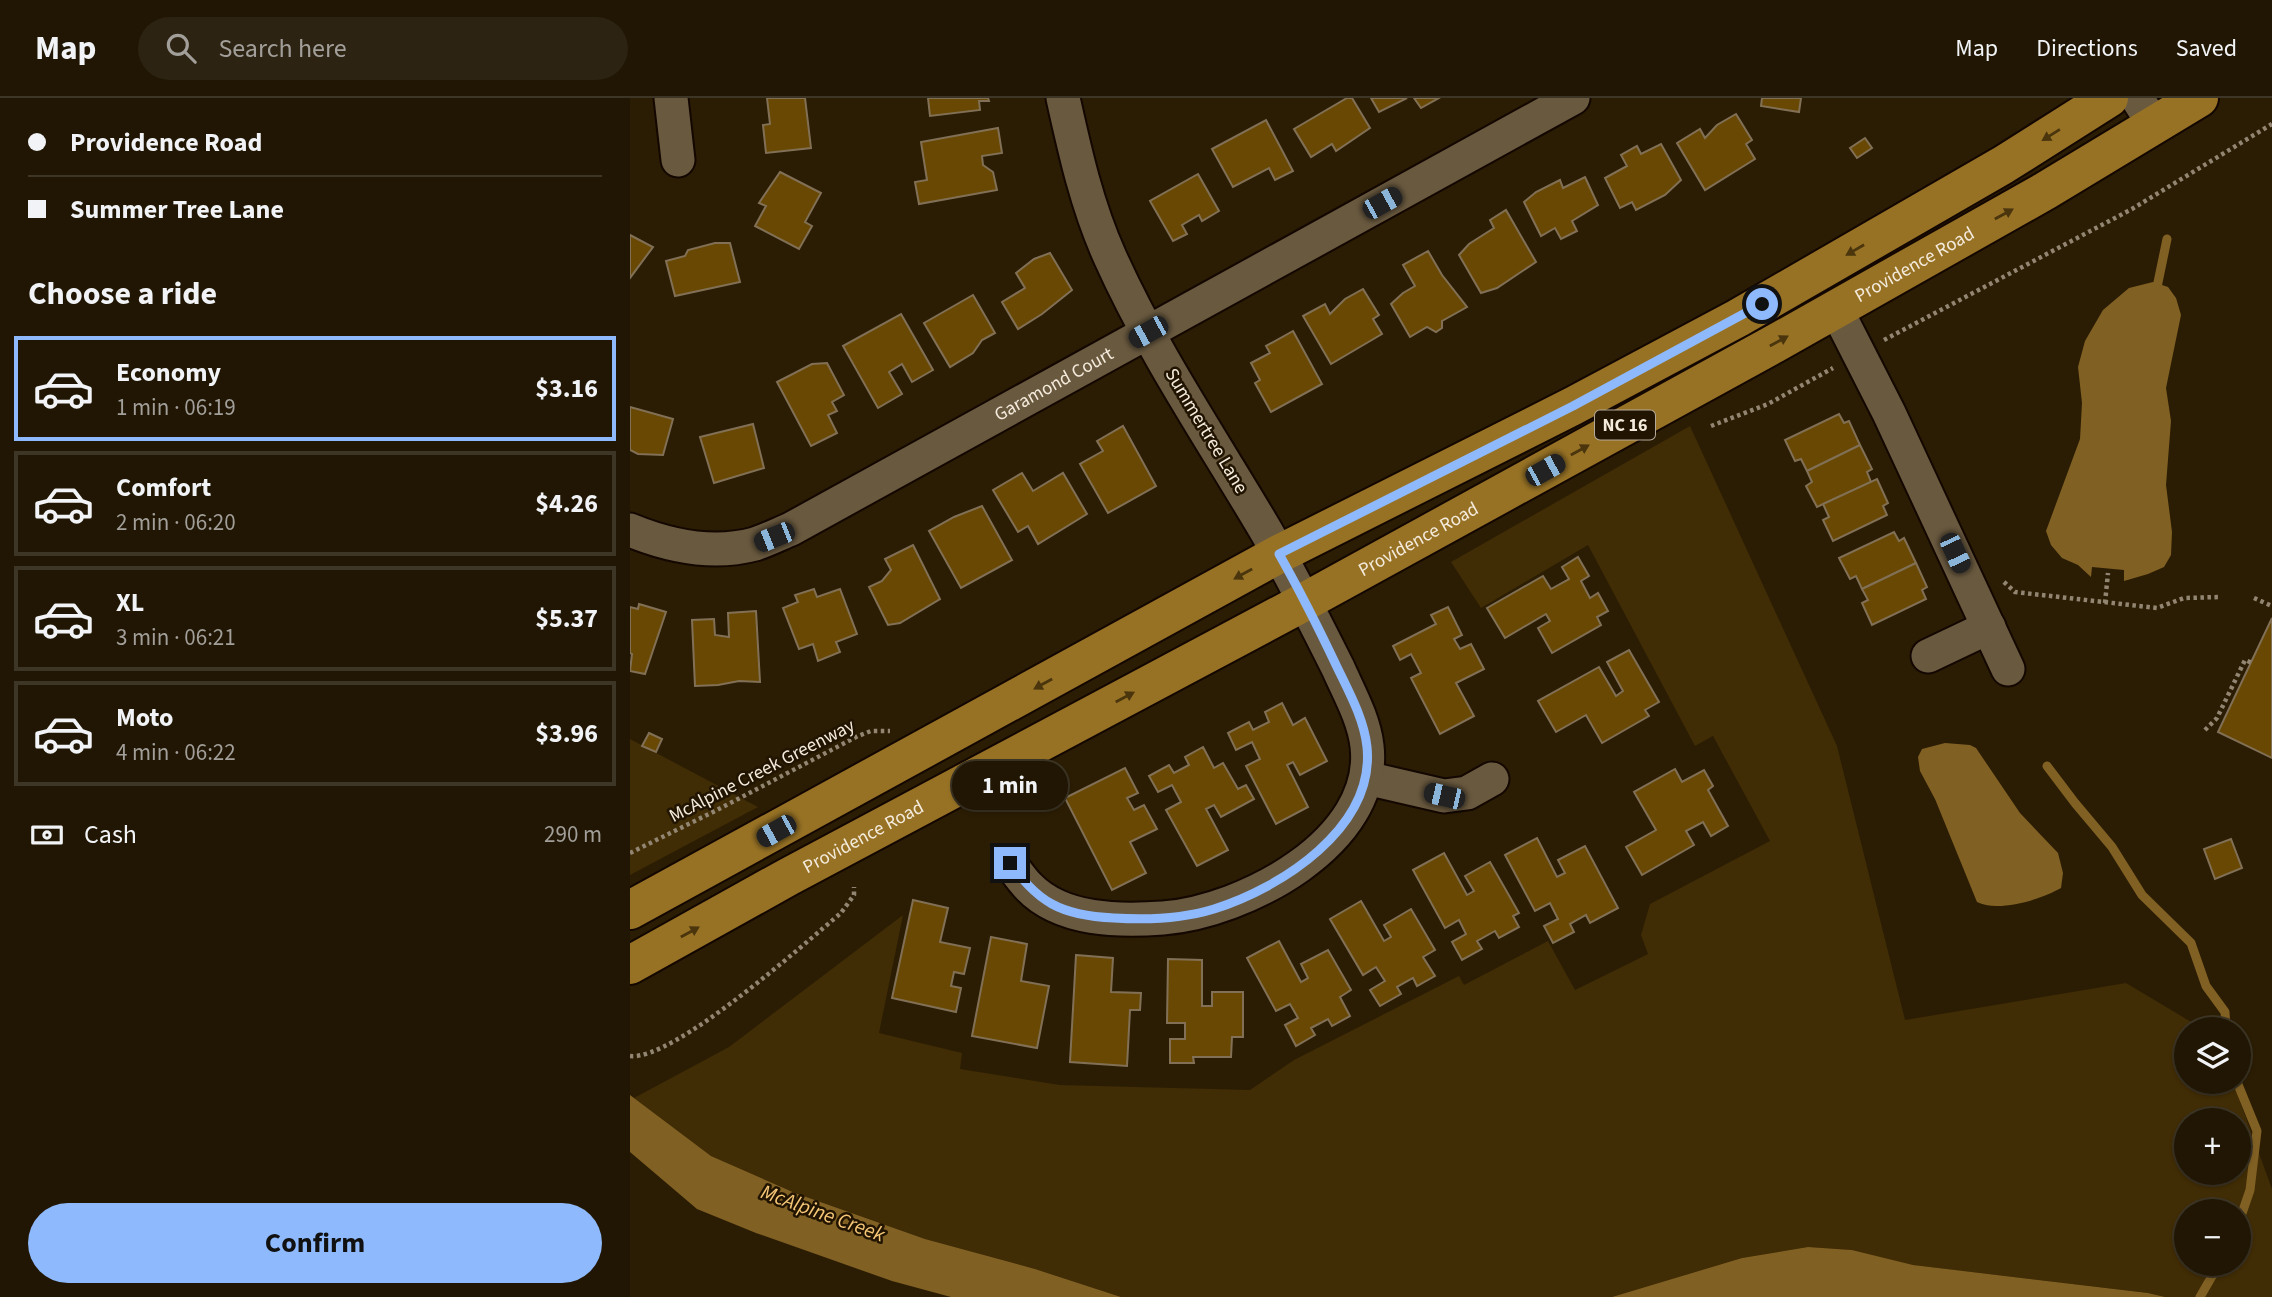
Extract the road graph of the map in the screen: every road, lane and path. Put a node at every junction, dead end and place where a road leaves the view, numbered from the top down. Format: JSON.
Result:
{"nodes":[{"id":1,"x":671,"y":98,"type":"edge"},
{"id":2,"x":1063,"y":98,"type":"edge"},
{"id":3,"x":1573,"y":98,"type":"edge"},
{"id":4,"x":2109,"y":98,"type":"edge"},
{"id":5,"x":2199,"y":98,"type":"edge"},
{"id":6,"x":2146,"y":112,"type":"edge"},
{"id":7,"x":2272,"y":124,"type":"edge"},
{"id":8,"x":678,"y":160,"type":"dead end"},
{"id":9,"x":1836,"y":309,"type":"junction"},
{"id":10,"x":1148,"y":332,"type":"junction"},
{"id":11,"x":1858,"y":354,"type":"junction"},
{"id":12,"x":1711,"y":426,"type":"dead end"},
{"id":13,"x":630,"y":530,"type":"edge"},
{"id":14,"x":1279,"y":554,"type":"junction"},
{"id":15,"x":2108,"y":573,"type":"dead end"},
{"id":16,"x":2002,"y":579,"type":"dead end"},
{"id":17,"x":2220,"y":597,"type":"dead end"},
{"id":18,"x":2254,"y":598,"type":"dead end"},
{"id":19,"x":1306,"y":601,"type":"junction"},
{"id":20,"x":2105,"y":603,"type":"junction"},
{"id":21,"x":2272,"y":606,"type":"edge"},
{"id":22,"x":1989,"y":627,"type":"junction"},
{"id":23,"x":1928,"y":656,"type":"dead end"},
{"id":24,"x":2252,"y":663,"type":"dead end"},
{"id":25,"x":2008,"y":669,"type":"dead end"},
{"id":26,"x":2205,"y":730,"type":"dead end"},
{"id":27,"x":900,"y":738,"type":"dead end"},
{"id":28,"x":1366,"y":778,"type":"junction"},
{"id":29,"x":1492,"y":779,"type":"dead end"},
{"id":30,"x":630,"y":853,"type":"edge"},
{"id":31,"x":1010,"y":863,"type":"dead end"},
{"id":32,"x":854,"y":887,"type":"dead end"},
{"id":33,"x":630,"y":911,"type":"edge"},
{"id":34,"x":630,"y":965,"type":"edge"},
{"id":35,"x":630,"y":1056,"type":"edge"}],
"edges":[{"from":1,"to":8,"type":"street"},
{"from":2,"to":10,"type":"street","name":"Summertree Lane"},
{"from":3,"to":10,"type":"street","name":"Garamond Court"},
{"from":4,"to":14,"type":"main road","number":"NC 16","one_way":true},
{"from":5,"to":6,"type":"main road","name":"Providence Road","number":"NC 16"},
{"from":9,"to":6,"type":"main road","name":"Providence Road","number":"NC 16","one_way":true},
{"from":7,"to":11,"type":"path"},
{"from":9,"to":11,"type":"street"},
{"from":19,"to":9,"type":"main road","name":"Providence Road","number":"NC 16","one_way":true},
{"from":10,"to":13,"type":"street","name":"Garamond Court"},
{"from":10,"to":14,"type":"street","name":"Summertree Lane"},
{"from":11,"to":12,"type":"path"},
{"from":11,"to":22,"type":"street"},
{"from":14,"to":19,"type":"street","name":"Summertree Lane"},
{"from":14,"to":33,"type":"main road","number":"NC 16","one_way":true},
{"from":15,"to":20,"type":"path"},
{"from":16,"to":20,"type":"path"},
{"from":17,"to":20,"type":"path"},
{"from":18,"to":21,"type":"path"},
{"from":19,"to":28,"type":"street","name":"Summertree Lane"},
{"from":34,"to":19,"type":"main road","name":"Providence Road","number":"NC 16","one_way":true},
{"from":22,"to":23,"type":"street"},
{"from":22,"to":25,"type":"street"},
{"from":24,"to":26,"type":"path"},
{"from":27,"to":30,"type":"path","name":"McAlpine Creek Greenway"},
{"from":28,"to":29,"type":"street"},
{"from":28,"to":31,"type":"street"},
{"from":32,"to":35,"type":"path"}]}
